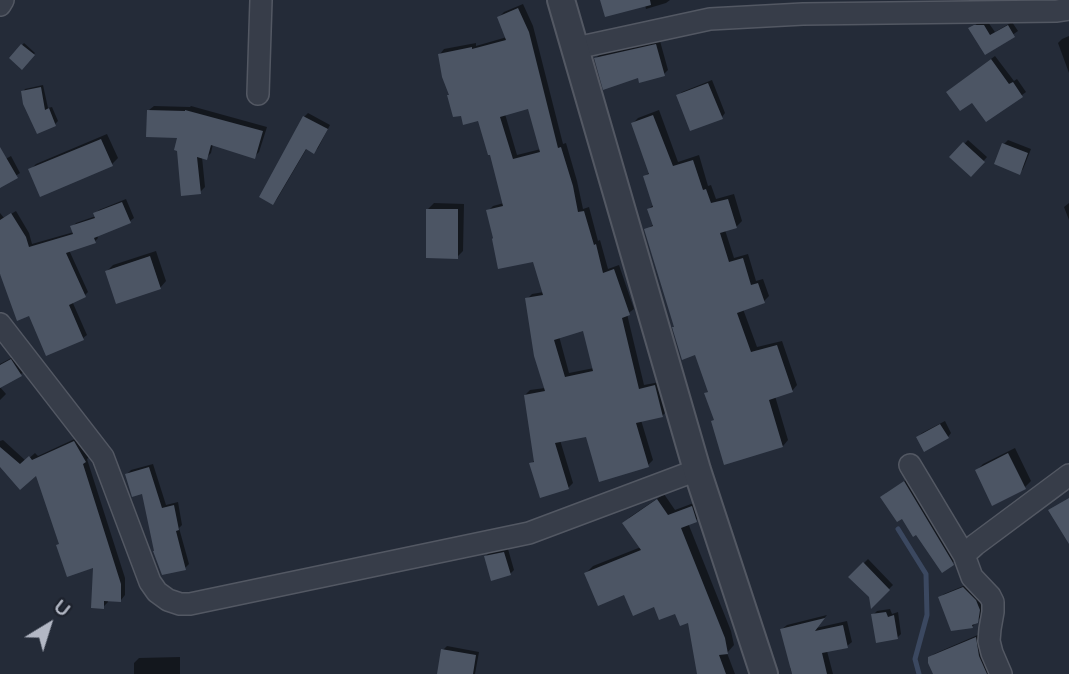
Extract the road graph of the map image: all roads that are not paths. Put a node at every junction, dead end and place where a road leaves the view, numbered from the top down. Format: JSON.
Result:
{"nodes":[{"id":1,"x":4,"y":0,"type":"edge"},
{"id":2,"x":261,"y":0,"type":"edge"},
{"id":3,"x":561,"y":0,"type":"edge"},
{"id":4,"x":0,"y":5,"type":"edge"},
{"id":5,"x":1069,"y":9,"type":"edge"},
{"id":6,"x":576,"y":48,"type":"junction"},
{"id":7,"x":258,"y":93,"type":"dead end"},
{"id":8,"x":0,"y":324,"type":"edge"},
{"id":9,"x":910,"y":465,"type":"dead end"},
{"id":10,"x":697,"y":470,"type":"junction"},
{"id":11,"x":1069,"y":475,"type":"edge"},
{"id":12,"x":964,"y":555,"type":"junction"},
{"id":13,"x":764,"y":674,"type":"edge"},
{"id":14,"x":1001,"y":674,"type":"edge"}],
"edges":[{"from":1,"to":4,"type":"street"},
{"from":2,"to":7,"type":"street"},
{"from":3,"to":6,"type":"street"},
{"from":5,"to":6,"type":"street"},
{"from":6,"to":10,"type":"street"},
{"from":8,"to":10,"type":"street"},
{"from":9,"to":12,"type":"street"},
{"from":10,"to":13,"type":"street"},
{"from":11,"to":12,"type":"street"},
{"from":12,"to":14,"type":"street"}]}
